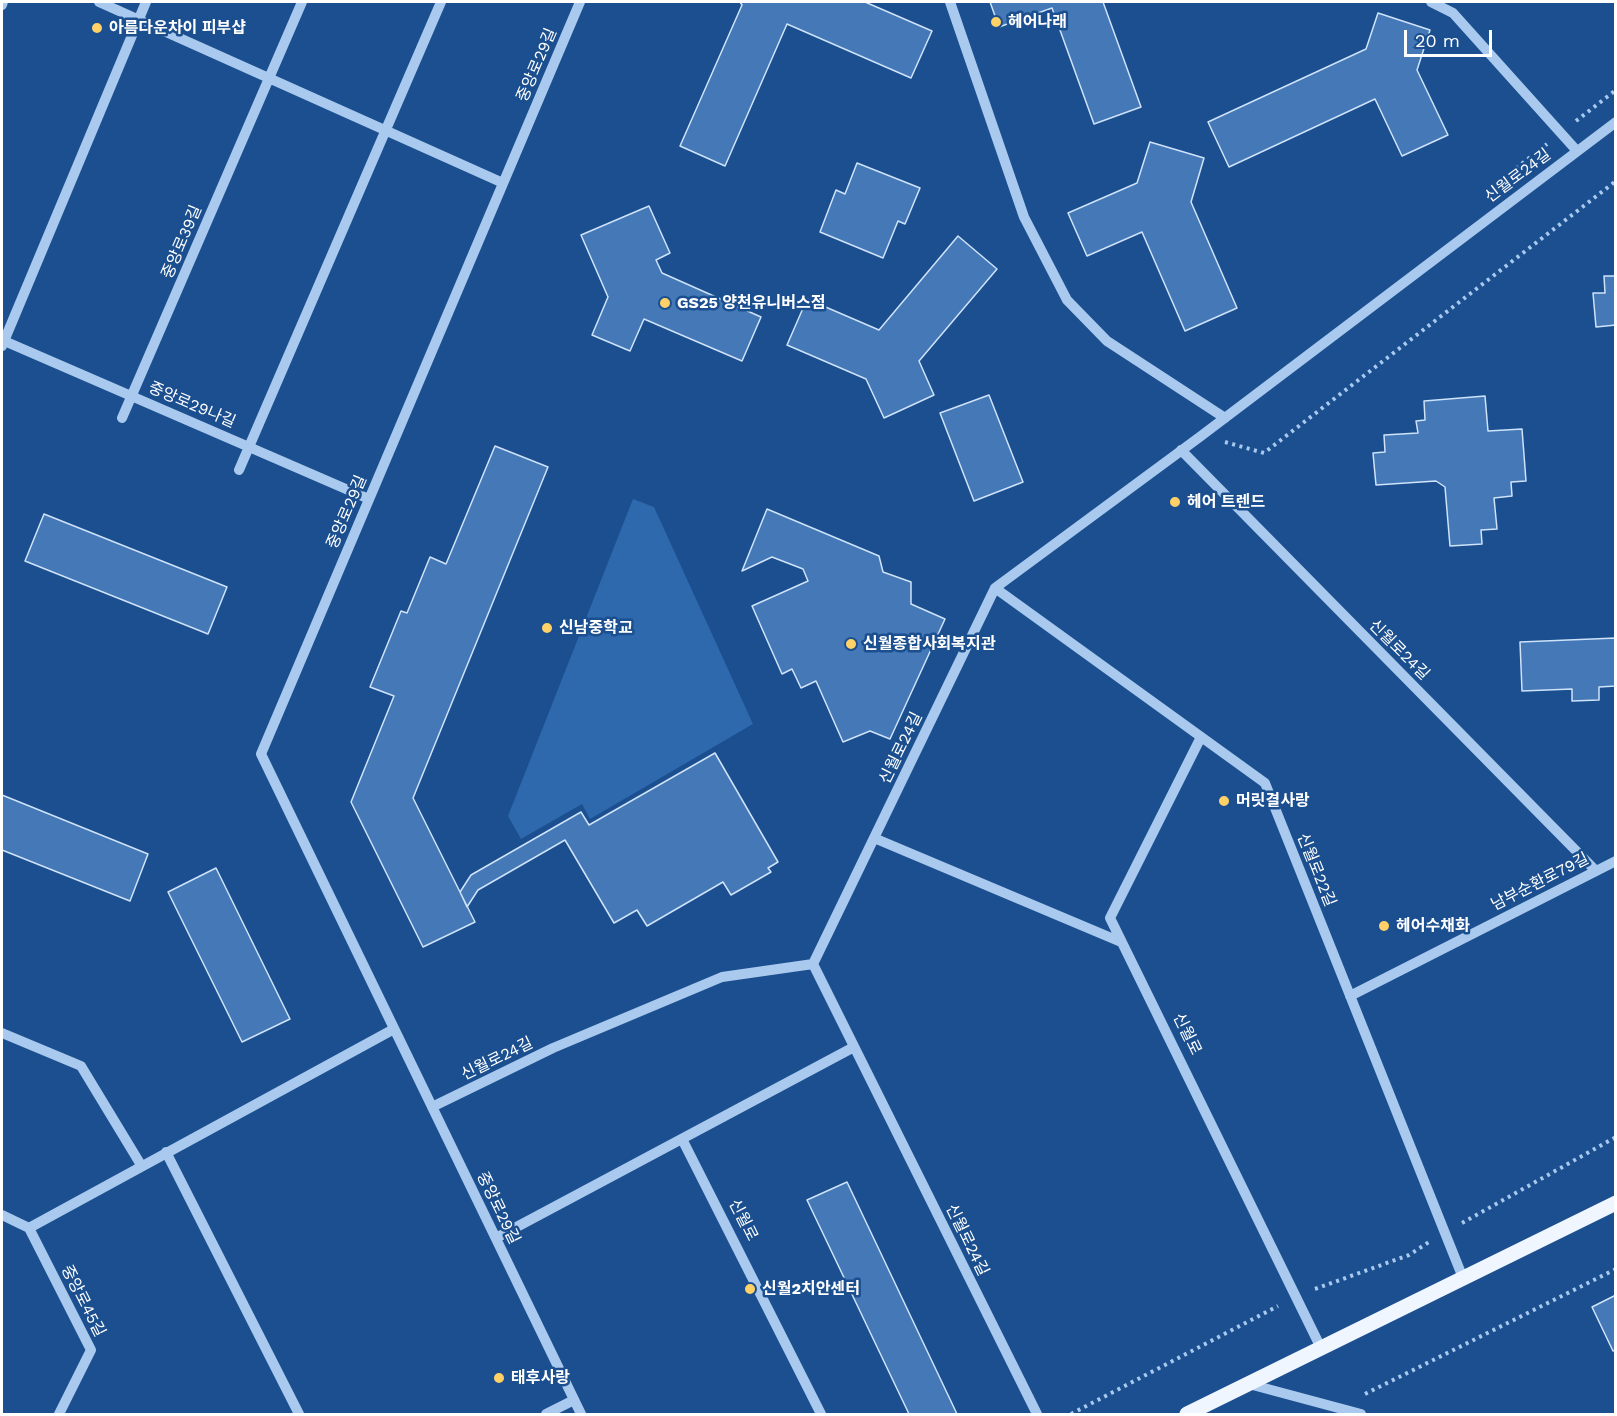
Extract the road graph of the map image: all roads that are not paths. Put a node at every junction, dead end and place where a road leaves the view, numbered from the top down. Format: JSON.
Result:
{"nodes":[{"id":1,"x":99,"y":2,"type":"edge"},
{"id":2,"x":146,"y":2,"type":"edge"},
{"id":3,"x":302,"y":2,"type":"edge"},
{"id":4,"x":441,"y":2,"type":"edge"},
{"id":5,"x":580,"y":2,"type":"edge"},
{"id":6,"x":950,"y":2,"type":"edge"},
{"id":7,"x":1431,"y":2,"type":"edge"},
{"id":8,"x":139,"y":19,"type":"junction"},
{"id":9,"x":269,"y":78,"type":"junction"},
{"id":10,"x":1616,"y":122,"type":"edge"},
{"id":11,"x":385,"y":131,"type":"junction"},
{"id":12,"x":1577,"y":151,"type":"junction"},
{"id":13,"x":503,"y":183,"type":"junction"},
{"id":14,"x":2,"y":342,"type":"edge"},
{"id":15,"x":131,"y":396,"type":"junction"},
{"id":16,"x":122,"y":418,"type":"dead end"},
{"id":17,"x":1225,"y":418,"type":"junction"},
{"id":18,"x":249,"y":446,"type":"junction"},
{"id":19,"x":1181,"y":450,"type":"junction"},
{"id":20,"x":239,"y":470,"type":"dead end"},
{"id":21,"x":369,"y":499,"type":"junction"},
{"id":22,"x":995,"y":588,"type":"junction"},
{"id":23,"x":1201,"y":737,"type":"junction"},
{"id":24,"x":874,"y":838,"type":"junction"},
{"id":25,"x":1616,"y":861,"type":"edge"},
{"id":26,"x":1596,"y":871,"type":"junction"},
{"id":27,"x":1121,"y":942,"type":"junction"},
{"id":28,"x":813,"y":964,"type":"junction"},
{"id":29,"x":1350,"y":996,"type":"junction"},
{"id":30,"x":394,"y":1029,"type":"junction"},
{"id":31,"x":2,"y":1033,"type":"edge"},
{"id":32,"x":854,"y":1047,"type":"junction"},
{"id":33,"x":432,"y":1107,"type":"junction"},
{"id":34,"x":682,"y":1139,"type":"junction"},
{"id":35,"x":166,"y":1152,"type":"junction"},
{"id":36,"x":141,"y":1166,"type":"junction"},
{"id":37,"x":1616,"y":1203,"type":"edge"},
{"id":38,"x":2,"y":1215,"type":"edge"},
{"id":39,"x":29,"y":1228,"type":"junction"},
{"id":40,"x":496,"y":1238,"type":"junction"},
{"id":41,"x":1463,"y":1278,"type":"junction"},
{"id":42,"x":1321,"y":1348,"type":"junction"},
{"id":43,"x":1249,"y":1384,"type":"junction"},
{"id":44,"x":574,"y":1400,"type":"junction"},
{"id":45,"x":59,"y":1414,"type":"edge"},
{"id":46,"x":299,"y":1414,"type":"edge"},
{"id":47,"x":546,"y":1414,"type":"edge"},
{"id":48,"x":581,"y":1414,"type":"edge"},
{"id":49,"x":821,"y":1414,"type":"edge"},
{"id":50,"x":1037,"y":1414,"type":"edge"},
{"id":51,"x":1187,"y":1414,"type":"edge"},
{"id":52,"x":1361,"y":1414,"type":"edge"}],
"edges":[{"from":1,"to":8,"type":"street"},
{"from":2,"to":8,"type":"street"},
{"from":3,"to":9,"type":"street","name":"중앙로39길"},
{"from":4,"to":11,"type":"street"},
{"from":5,"to":13,"type":"street","name":"중앙로29길"},
{"from":6,"to":17,"type":"street"},
{"from":7,"to":12,"type":"street"},
{"from":8,"to":9,"type":"street"},
{"from":8,"to":14,"type":"street"},
{"from":9,"to":11,"type":"street"},
{"from":9,"to":15,"type":"street","name":"중앙로39길"},
{"from":10,"to":12,"type":"street","name":"신월로24길"},
{"from":11,"to":13,"type":"street"},
{"from":11,"to":18,"type":"street"},
{"from":12,"to":17,"type":"street","name":"신월로24길"},
{"from":13,"to":21,"type":"street","name":"중앙로29길"},
{"from":14,"to":15,"type":"street","name":"중앙로29나길"},
{"from":15,"to":16,"type":"street","name":"중앙로39길"},
{"from":15,"to":18,"type":"street","name":"중앙로29나길"},
{"from":17,"to":19,"type":"street","name":"신월로24길"},
{"from":18,"to":20,"type":"street"},
{"from":18,"to":21,"type":"street","name":"중앙로29나길"},
{"from":19,"to":22,"type":"street","name":"신월로24길"},
{"from":19,"to":26,"type":"street","name":"신월로24길"},
{"from":21,"to":30,"type":"street","name":"중앙로29길"},
{"from":22,"to":23,"type":"street","name":"신월로22길"},
{"from":22,"to":24,"type":"street","name":"신월로24길"},
{"from":23,"to":27,"type":"street","name":"신월로"},
{"from":23,"to":29,"type":"street","name":"신월로22길"},
{"from":24,"to":27,"type":"street"},
{"from":24,"to":28,"type":"street","name":"신월로24길"},
{"from":25,"to":26,"type":"street","name":"남부순환로79길"},
{"from":26,"to":29,"type":"street","name":"남부순환로79길"},
{"from":27,"to":42,"type":"street","name":"신월로"},
{"from":28,"to":32,"type":"street","name":"신월로24길"},
{"from":28,"to":33,"type":"street","name":"신월로24길"},
{"from":29,"to":41,"type":"street","name":"신월로22길"},
{"from":30,"to":33,"type":"street","name":"중앙로29길"},
{"from":30,"to":35,"type":"street"},
{"from":31,"to":36,"type":"street"},
{"from":32,"to":34,"type":"street"},
{"from":32,"to":50,"type":"street","name":"신월로24길"},
{"from":33,"to":40,"type":"street","name":"중앙로29길"},
{"from":34,"to":40,"type":"street"},
{"from":34,"to":49,"type":"street","name":"신월로"},
{"from":35,"to":36,"type":"street"},
{"from":35,"to":46,"type":"street"},
{"from":36,"to":39,"type":"street"},
{"from":37,"to":41,"type":"main road"},
{"from":38,"to":39,"type":"street"},
{"from":39,"to":45,"type":"street","name":"중앙로45길"},
{"from":40,"to":44,"type":"street","name":"중앙로29길"},
{"from":41,"to":42,"type":"main road"},
{"from":42,"to":43,"type":"main road"},
{"from":43,"to":51,"type":"main road"},
{"from":43,"to":52,"type":"street"},
{"from":44,"to":47,"type":"street"},
{"from":44,"to":48,"type":"street","name":"중앙로29길"}]}
